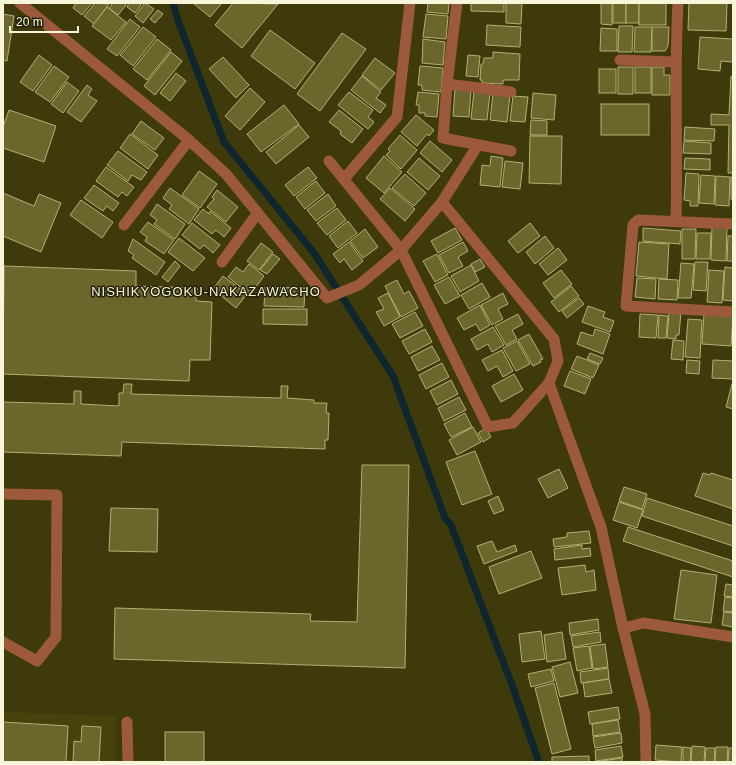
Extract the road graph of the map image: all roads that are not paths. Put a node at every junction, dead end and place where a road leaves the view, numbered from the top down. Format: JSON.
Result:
{"nodes":[{"id":1,"x":20,"y":3,"type":"edge"},
{"id":2,"x":410,"y":3,"type":"edge"},
{"id":3,"x":457,"y":3,"type":"edge"},
{"id":4,"x":678,"y":3,"type":"edge"},
{"id":5,"x":620,"y":60,"type":"dead end"},
{"id":6,"x":675,"y":62,"type":"junction"},
{"id":7,"x":447,"y":84,"type":"junction"},
{"id":8,"x":511,"y":92,"type":"dead end"},
{"id":9,"x":189,"y":140,"type":"junction"},
{"id":10,"x":478,"y":145,"type":"junction"},
{"id":11,"x":511,"y":151,"type":"dead end"},
{"id":12,"x":329,"y":161,"type":"dead end"},
{"id":13,"x":344,"y":179,"type":"junction"},
{"id":14,"x":442,"y":202,"type":"junction"},
{"id":15,"x":257,"y":214,"type":"junction"},
{"id":16,"x":676,"y":221,"type":"junction"},
{"id":17,"x":733,"y":224,"type":"edge"},
{"id":18,"x":124,"y":225,"type":"dead end"},
{"id":19,"x":400,"y":250,"type":"junction"},
{"id":20,"x":222,"y":262,"type":"dead end"},
{"id":21,"x":733,"y":312,"type":"edge"},
{"id":22,"x":549,"y":383,"type":"junction"},
{"id":23,"x":3,"y":494,"type":"edge"},
{"id":24,"x":623,"y":628,"type":"junction"},
{"id":25,"x":733,"y":637,"type":"edge"},
{"id":26,"x":3,"y":642,"type":"edge"},
{"id":27,"x":127,"y":722,"type":"dead end"},
{"id":28,"x":128,"y":762,"type":"edge"},
{"id":29,"x":646,"y":762,"type":"edge"}],
"edges":[{"from":1,"to":9,"type":"street"},
{"from":2,"to":13,"type":"street"},
{"from":3,"to":7,"type":"street"},
{"from":4,"to":6,"type":"street"},
{"from":5,"to":6,"type":"street"},
{"from":6,"to":16,"type":"street"},
{"from":7,"to":8,"type":"street"},
{"from":7,"to":10,"type":"street"},
{"from":9,"to":15,"type":"street"},
{"from":9,"to":18,"type":"street"},
{"from":10,"to":11,"type":"street"},
{"from":10,"to":14,"type":"street"},
{"from":12,"to":13,"type":"street"},
{"from":13,"to":19,"type":"street"},
{"from":14,"to":19,"type":"street"},
{"from":14,"to":22,"type":"street"},
{"from":15,"to":19,"type":"street"},
{"from":15,"to":20,"type":"street"},
{"from":16,"to":17,"type":"street"},
{"from":16,"to":21,"type":"street"},
{"from":19,"to":22,"type":"street"},
{"from":22,"to":24,"type":"street"},
{"from":23,"to":26,"type":"street"},
{"from":24,"to":25,"type":"street"},
{"from":24,"to":29,"type":"street"},
{"from":27,"to":28,"type":"street"}]}
